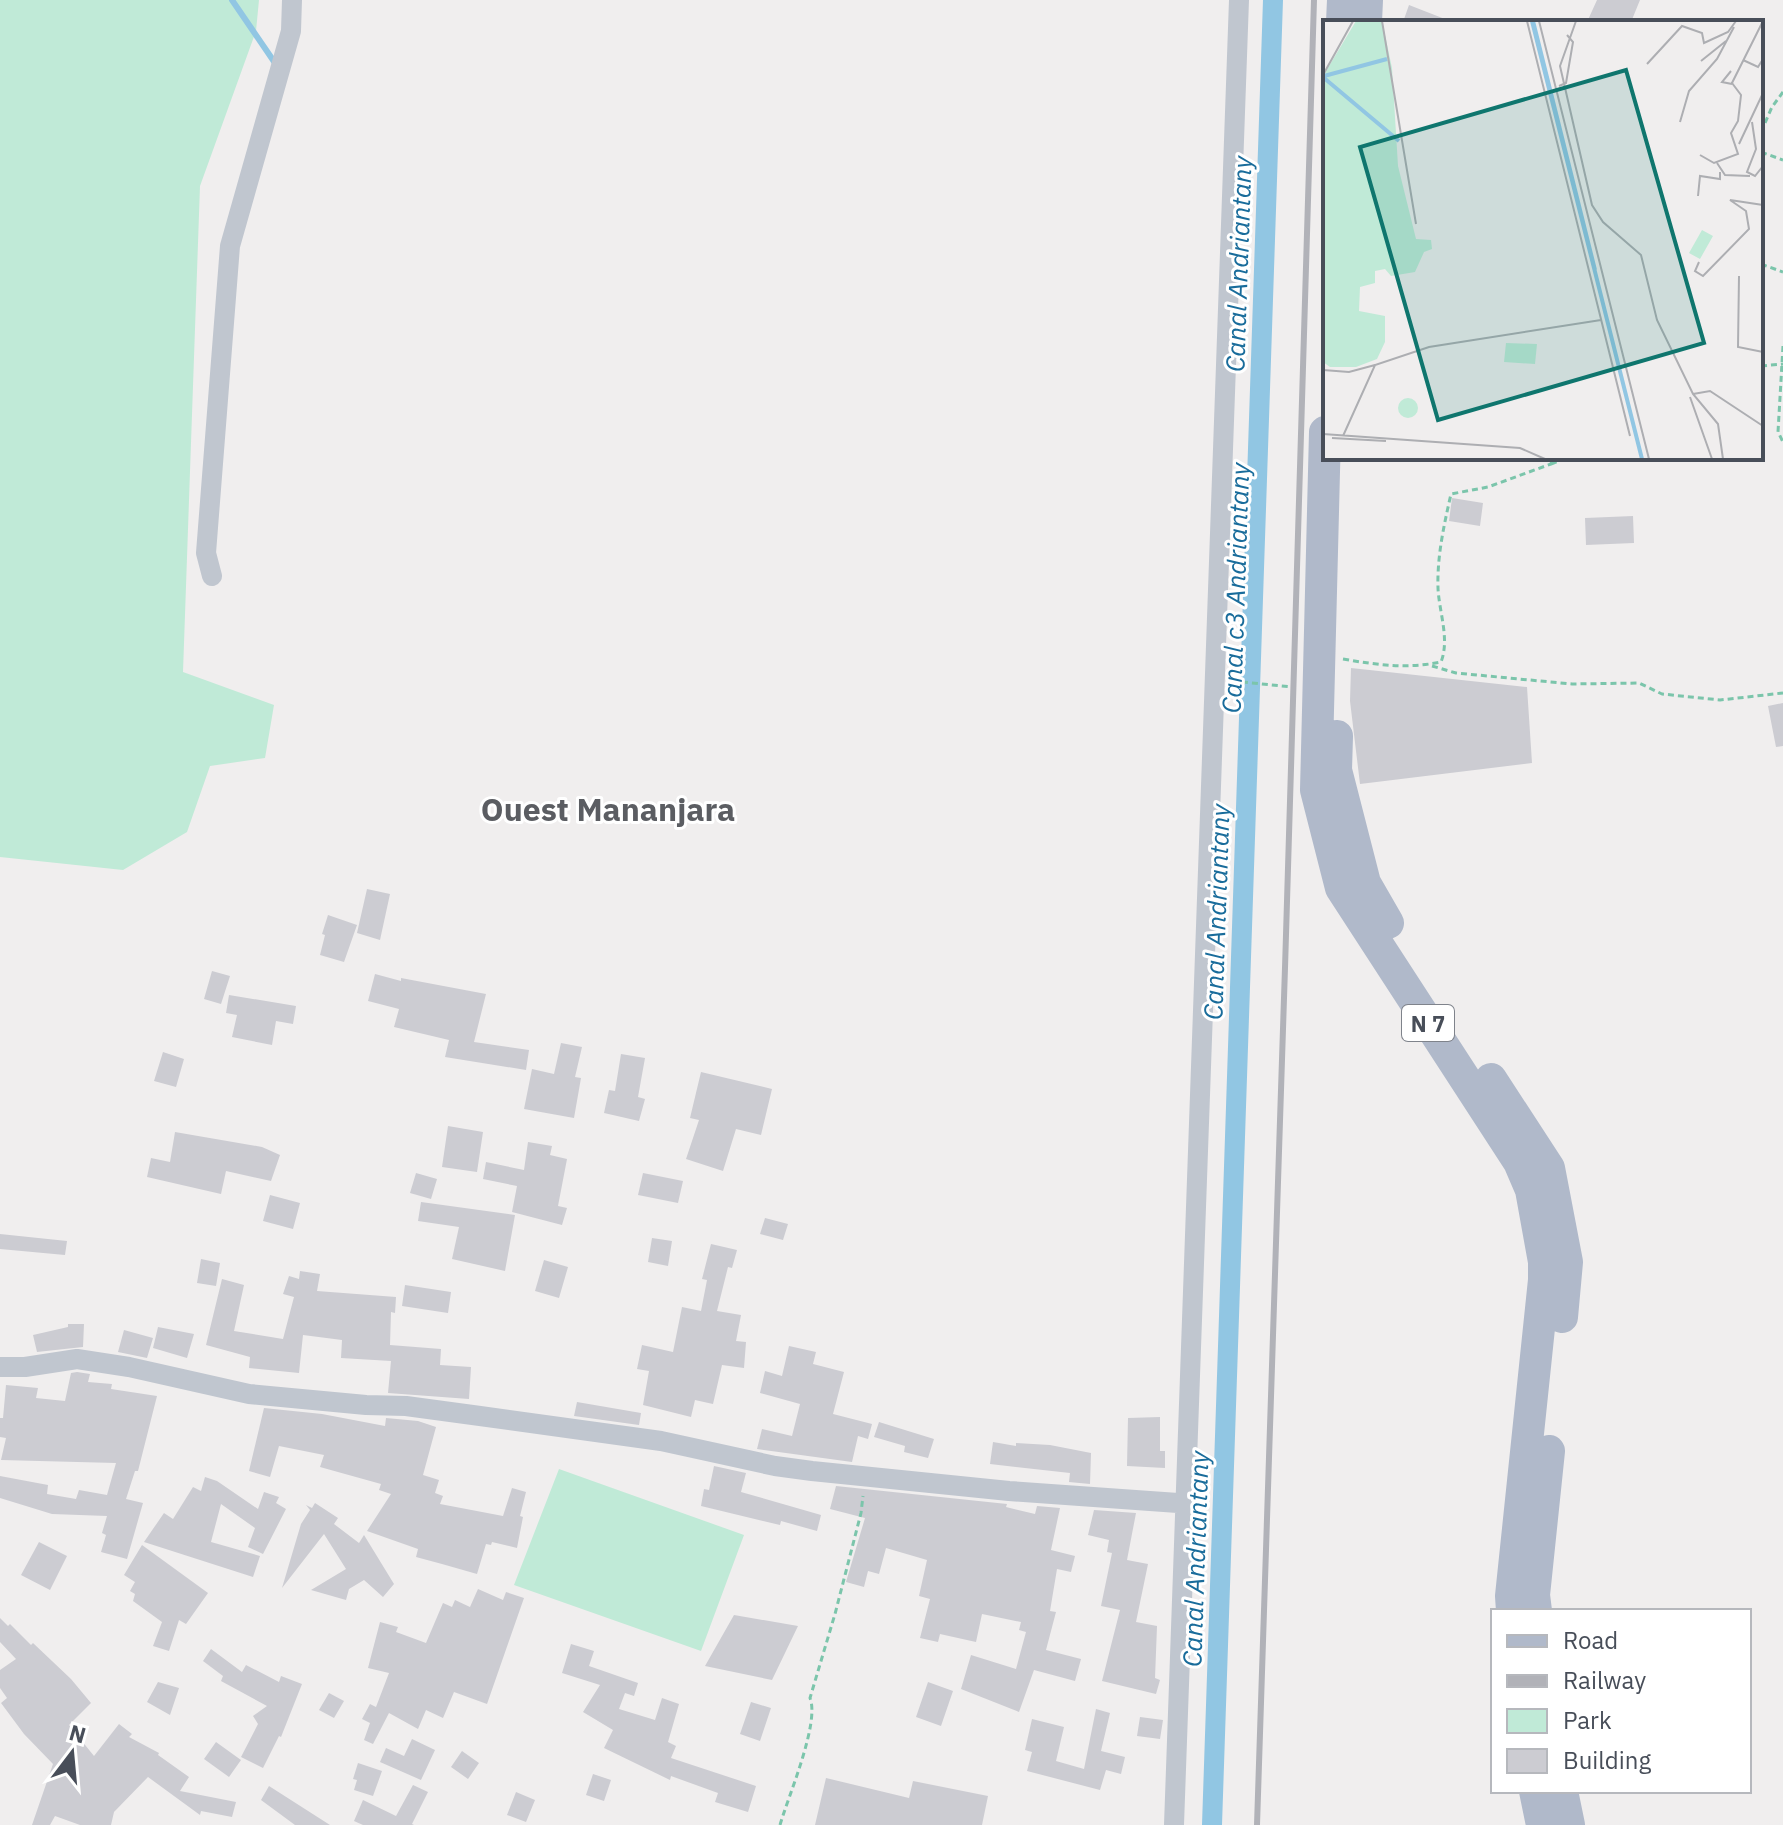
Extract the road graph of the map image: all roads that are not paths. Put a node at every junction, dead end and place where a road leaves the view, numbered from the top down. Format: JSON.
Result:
{"nodes":[{"id":1,"x":292,"y":0,"type":"edge"},
{"id":2,"x":1239,"y":0,"type":"edge"},
{"id":3,"x":1343,"y":0,"type":"edge"},
{"id":4,"x":1367,"y":0,"type":"edge"},
{"id":5,"x":1342,"y":20,"type":"edge"},
{"id":6,"x":1366,"y":20,"type":"edge"},
{"id":7,"x":1324,"y":460,"type":"edge"},
{"id":8,"x":1345,"y":460,"type":"edge"},
{"id":9,"x":212,"y":576,"type":"dead end"},
{"id":10,"x":0,"y":1367,"type":"edge"},
{"id":11,"x":1186,"y":1501,"type":"junction"},
{"id":12,"x":1512,"y":1609,"type":"edge"},
{"id":13,"x":1536,"y":1609,"type":"edge"},
{"id":14,"x":1535,"y":1793,"type":"edge"},
{"id":15,"x":1562,"y":1793,"type":"edge"},
{"id":16,"x":1174,"y":1825,"type":"edge"},
{"id":17,"x":1542,"y":1825,"type":"edge"},
{"id":18,"x":1569,"y":1825,"type":"edge"}],
"edges":[{"from":1,"to":9,"type":"street"},
{"from":2,"to":11,"type":"street"},
{"from":3,"to":5,"type":"main road"},
{"from":4,"to":6,"type":"main road"},
{"from":7,"to":12,"type":"main road","number":"N 7"},
{"from":8,"to":13,"type":"main road","number":"N 7"},
{"from":10,"to":11,"type":"street"},
{"from":11,"to":16,"type":"street"},
{"from":14,"to":17,"type":"main road"},
{"from":15,"to":18,"type":"main road"}]}
